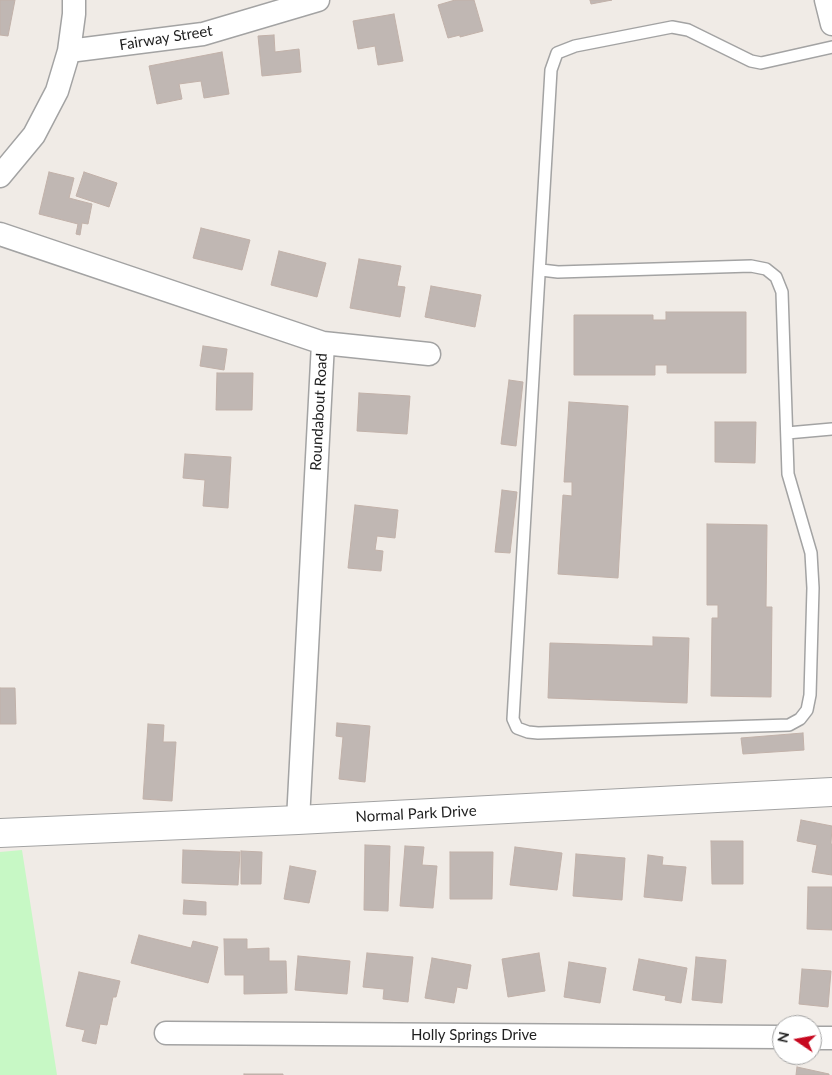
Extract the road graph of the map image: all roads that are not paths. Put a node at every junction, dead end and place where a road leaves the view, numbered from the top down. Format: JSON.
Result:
{"nodes":[{"id":1,"x":74,"y":0,"type":"edge"},
{"id":2,"x":318,"y":0,"type":"edge"},
{"id":3,"x":826,"y":0,"type":"edge"},
{"id":4,"x":832,"y":24,"type":"edge"},
{"id":5,"x":832,"y":47,"type":"edge"},
{"id":6,"x":69,"y":51,"type":"junction"},
{"id":7,"x":0,"y":176,"type":"edge"},
{"id":8,"x":0,"y":234,"type":"edge"},
{"id":9,"x":540,"y":270,"type":"junction"},
{"id":10,"x":322,"y":343,"type":"junction"},
{"id":11,"x":429,"y":354,"type":"dead end"},
{"id":12,"x":832,"y":429,"type":"edge"},
{"id":13,"x":787,"y":433,"type":"junction"},
{"id":14,"x":832,"y":792,"type":"edge"},
{"id":15,"x":298,"y":820,"type":"junction"},
{"id":16,"x":0,"y":833,"type":"edge"},
{"id":17,"x":166,"y":1033,"type":"dead end"},
{"id":18,"x":772,"y":1037,"type":"edge"}],
"edges":[{"from":1,"to":6,"type":"street"},
{"from":2,"to":6,"type":"street","name":"Fairway Street"},
{"from":3,"to":4,"type":"street"},
{"from":5,"to":9,"type":"lane"},
{"from":6,"to":7,"type":"street"},
{"from":8,"to":10,"type":"street","name":"Roundabout Road"},
{"from":9,"to":13,"type":"lane"},
{"from":9,"to":13,"type":"lane"},
{"from":10,"to":11,"type":"street"},
{"from":10,"to":15,"type":"street","name":"Roundabout Road"},
{"from":12,"to":13,"type":"lane"},
{"from":14,"to":15,"type":"street","name":"Normal Park Drive"},
{"from":15,"to":16,"type":"street","name":"Normal Park Drive"},
{"from":17,"to":18,"type":"street","name":"Holly Springs Drive"}]}
